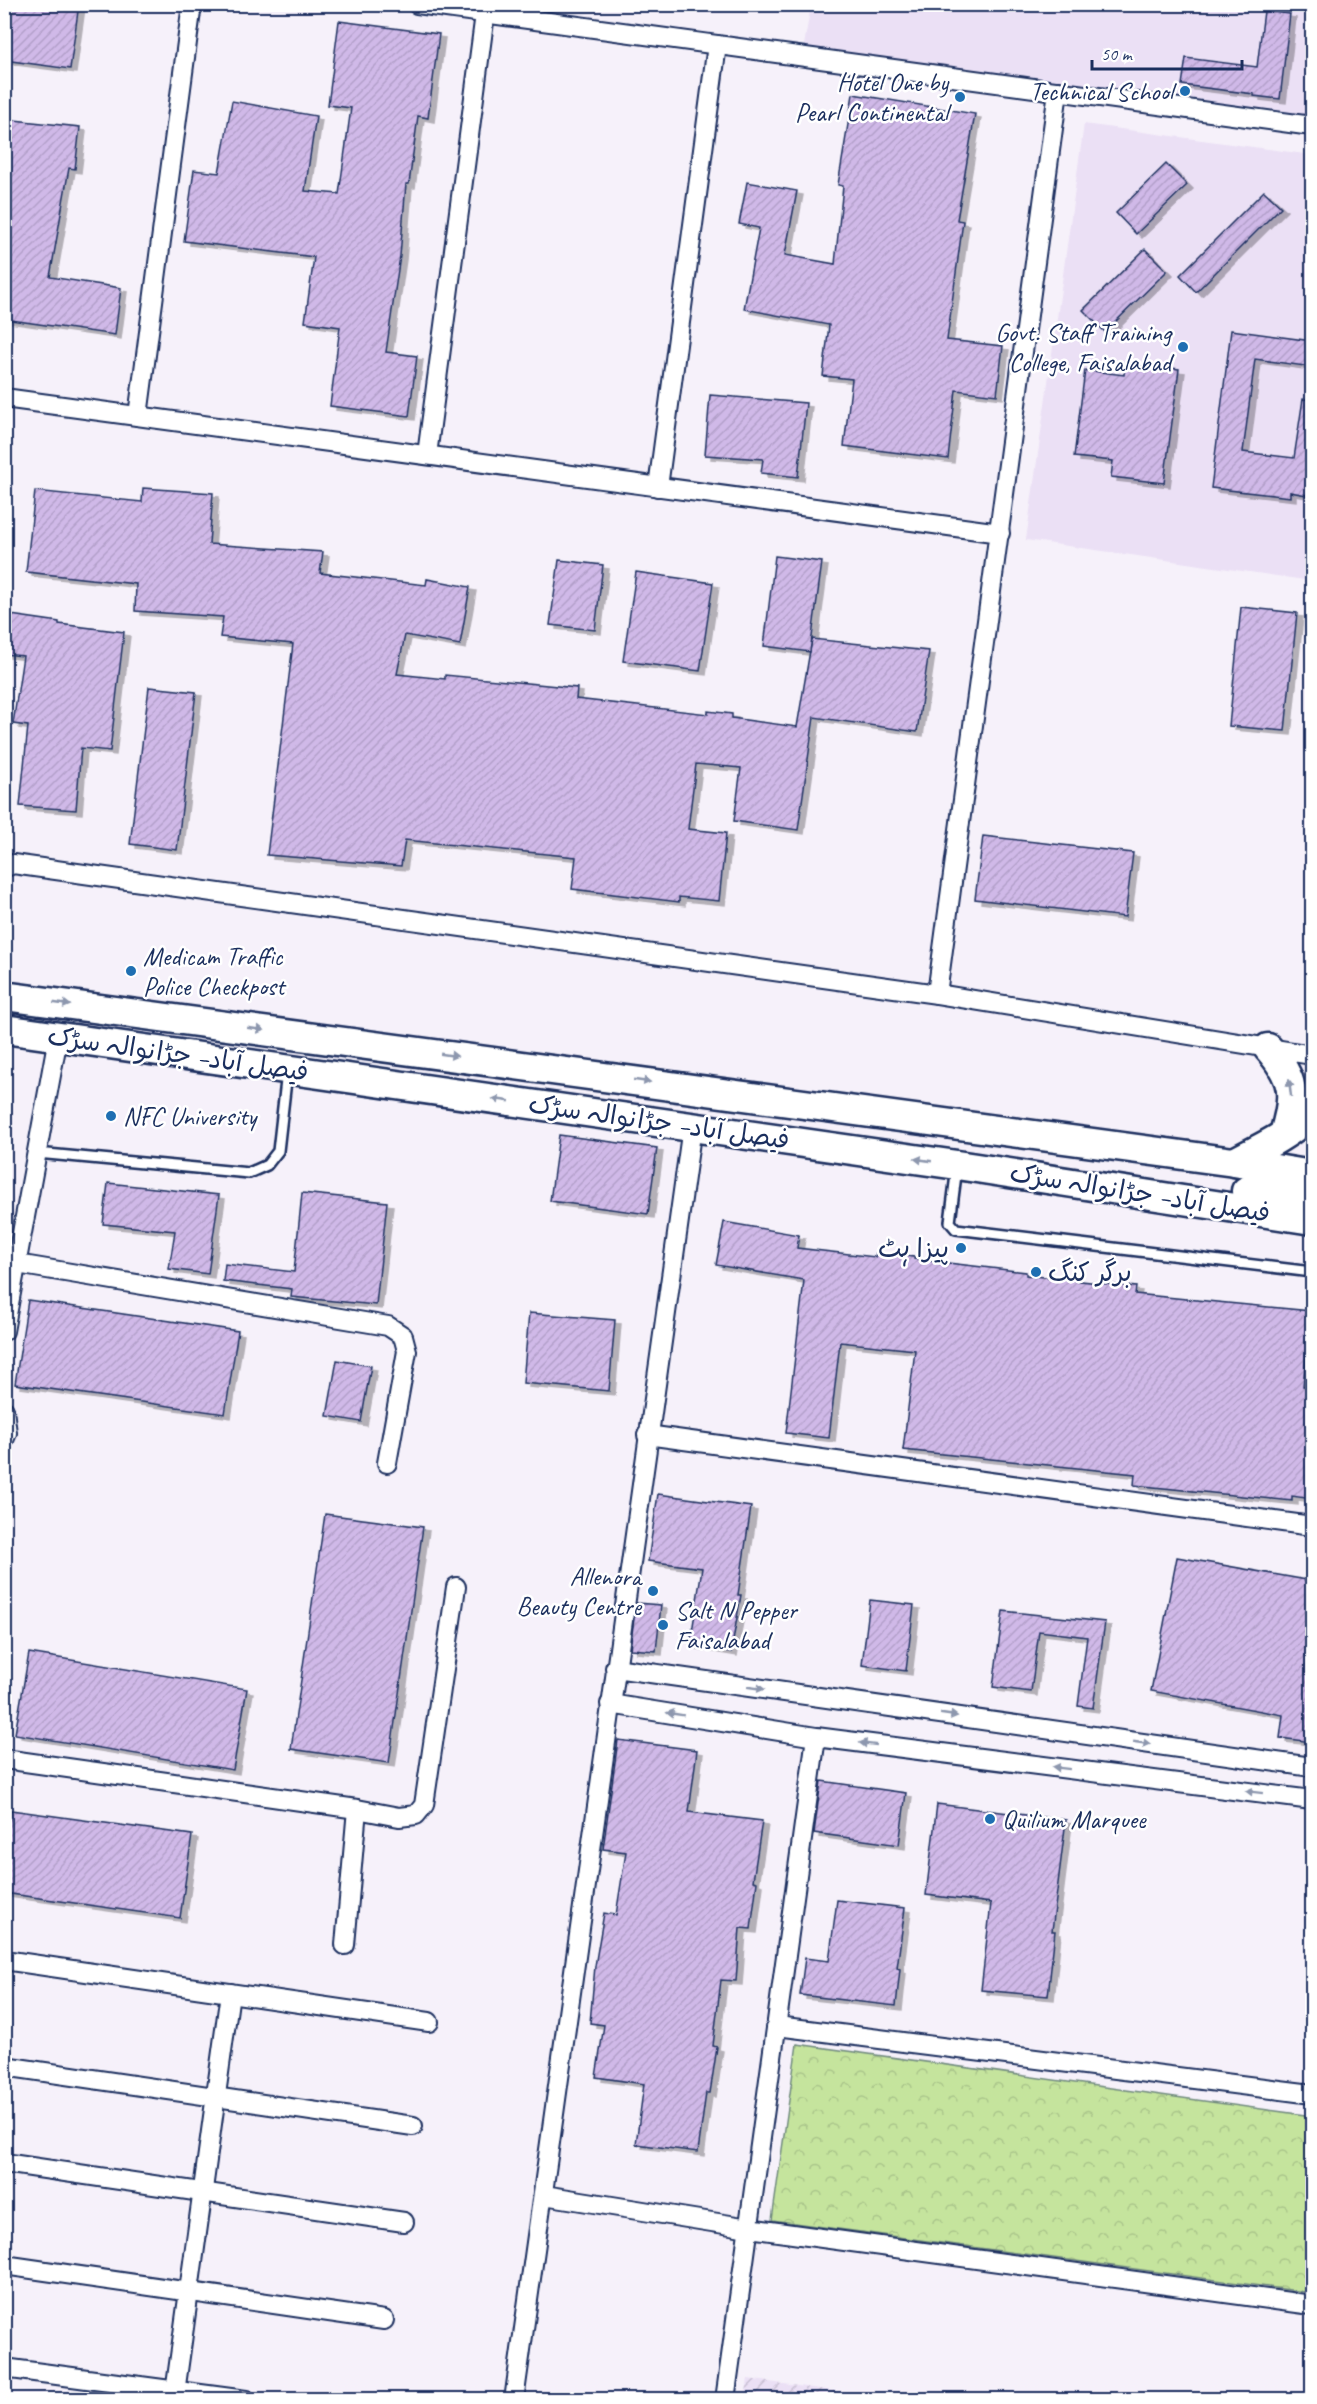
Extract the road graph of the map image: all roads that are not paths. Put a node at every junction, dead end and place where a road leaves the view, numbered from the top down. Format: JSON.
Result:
{"nodes":[{"id":1,"x":192,"y":4,"type":"edge"},
{"id":2,"x":417,"y":4,"type":"edge"},
{"id":3,"x":485,"y":14,"type":"junction"},
{"id":4,"x":717,"y":45,"type":"junction"},
{"id":5,"x":1058,"y":91,"type":"junction"},
{"id":6,"x":1312,"y":126,"type":"edge"},
{"id":7,"x":4,"y":398,"type":"edge"},
{"id":8,"x":138,"y":416,"type":"junction"},
{"id":9,"x":427,"y":455,"type":"junction"},
{"id":10,"x":658,"y":487,"type":"junction"},
{"id":11,"x":1000,"y":533,"type":"junction"},
{"id":12,"x":7,"y":865,"type":"edge"},
{"id":13,"x":937,"y":994,"type":"junction"},
{"id":14,"x":4,"y":996,"type":"edge"},
{"id":15,"x":5,"y":1030,"type":"edge"},
{"id":16,"x":58,"y":1037,"type":"junction"},
{"id":17,"x":1268,"y":1048,"type":"junction"},
{"id":18,"x":1312,"y":1055,"type":"edge"},
{"id":19,"x":287,"y":1070,"type":"junction"},
{"id":20,"x":1312,"y":1112,"type":"edge"},
{"id":21,"x":692,"y":1127,"type":"junction"},
{"id":22,"x":1284,"y":1134,"type":"junction"},
{"id":23,"x":37,"y":1153,"type":"junction"},
{"id":24,"x":1234,"y":1162,"type":"junction"},
{"id":25,"x":957,"y":1165,"type":"junction"},
{"id":26,"x":1312,"y":1175,"type":"edge"},
{"id":27,"x":1041,"y":1177,"type":"junction"},
{"id":28,"x":1312,"y":1196,"type":"edge"},
{"id":29,"x":1312,"y":1220,"type":"edge"},
{"id":30,"x":16,"y":1264,"type":"junction"},
{"id":31,"x":1312,"y":1272,"type":"edge"},
{"id":32,"x":4,"y":1330,"type":"edge"},
{"id":33,"x":4,"y":1410,"type":"edge"},
{"id":34,"x":647,"y":1435,"type":"junction"},
{"id":35,"x":4,"y":1440,"type":"edge"},
{"id":36,"x":387,"y":1463,"type":"dead end"},
{"id":37,"x":1312,"y":1526,"type":"edge"},
{"id":38,"x":456,"y":1587,"type":"dead end"},
{"id":39,"x":615,"y":1668,"type":"junction"},
{"id":40,"x":610,"y":1704,"type":"junction"},
{"id":41,"x":816,"y":1737,"type":"junction"},
{"id":42,"x":4,"y":1759,"type":"edge"},
{"id":43,"x":1312,"y":1767,"type":"edge"},
{"id":44,"x":1312,"y":1800,"type":"edge"},
{"id":45,"x":357,"y":1809,"type":"junction"},
{"id":46,"x":345,"y":1945,"type":"dead end"},
{"id":47,"x":4,"y":1960,"type":"edge"},
{"id":48,"x":230,"y":1993,"type":"junction"},
{"id":49,"x":429,"y":2022,"type":"dead end"},
{"id":50,"x":777,"y":2026,"type":"junction"},
{"id":51,"x":4,"y":2066,"type":"edge"},
{"id":52,"x":1312,"y":2094,"type":"edge"},
{"id":53,"x":216,"y":2097,"type":"junction"},
{"id":54,"x":413,"y":2126,"type":"dead end"},
{"id":55,"x":4,"y":2163,"type":"edge"},
{"id":56,"x":203,"y":2192,"type":"junction"},
{"id":57,"x":544,"y":2195,"type":"junction"},
{"id":58,"x":404,"y":2222,"type":"dead end"},
{"id":59,"x":749,"y":2228,"type":"junction"},
{"id":60,"x":4,"y":2265,"type":"edge"},
{"id":61,"x":189,"y":2292,"type":"junction"},
{"id":62,"x":1312,"y":2305,"type":"edge"},
{"id":63,"x":384,"y":2320,"type":"dead end"},
{"id":64,"x":4,"y":2368,"type":"edge"},
{"id":65,"x":175,"y":2394,"type":"edge"},
{"id":66,"x":246,"y":2400,"type":"edge"},
{"id":67,"x":514,"y":2400,"type":"edge"},
{"id":68,"x":725,"y":2400,"type":"edge"}],
"edges":[{"from":1,"to":8,"type":"street"},
{"from":2,"to":3,"type":"street"},
{"from":3,"to":4,"type":"street"},
{"from":3,"to":9,"type":"street"},
{"from":4,"to":5,"type":"street"},
{"from":4,"to":10,"type":"street"},
{"from":5,"to":6,"type":"street"},
{"from":5,"to":11,"type":"street"},
{"from":7,"to":8,"type":"street"},
{"from":8,"to":9,"type":"street"},
{"from":9,"to":10,"type":"street"},
{"from":10,"to":11,"type":"street"},
{"from":11,"to":13,"type":"street"},
{"from":12,"to":13,"type":"street"},
{"from":13,"to":17,"type":"street"},
{"from":14,"to":24,"type":"main road","name":"فیصل آباد– جڑانوالہ سڑک","one_way":true},
{"from":15,"to":16,"type":"main road","name":"فیصل آباد– جڑانوالہ سڑک"},
{"from":16,"to":19,"type":"main road","name":"فیصل آباد– جڑانوالہ سڑک"},
{"from":16,"to":23,"type":"street"},
{"from":17,"to":18,"type":"street"},
{"from":22,"to":17,"type":"main road","one_way":true},
{"from":21,"to":19,"type":"main road","name":"فیصل آباد– جڑانوالہ سڑک","one_way":true},
{"from":19,"to":23,"type":"lane"},
{"from":20,"to":22,"type":"main road"},
{"from":25,"to":21,"type":"main road","name":"فیصل آباد– جڑانوالہ سڑک","one_way":true},
{"from":21,"to":34,"type":"street"},
{"from":22,"to":24,"type":"main road"},
{"from":23,"to":30,"type":"street"},
{"from":24,"to":26,"type":"main road","name":"فیصل آباد– جڑانوالہ سڑک"},
{"from":25,"to":27,"type":"main road","name":"فیصل آباد– جڑانوالہ سڑک"},
{"from":25,"to":31,"type":"lane"},
{"from":27,"to":28,"type":"main road"},
{"from":27,"to":29,"type":"main road","name":"فیصل آباد– جڑانوالہ سڑک"},
{"from":30,"to":32,"type":"street"},
{"from":30,"to":36,"type":"street"},
{"from":33,"to":35,"type":"street"},
{"from":34,"to":37,"type":"street"},
{"from":34,"to":39,"type":"street"},
{"from":38,"to":45,"type":"street"},
{"from":39,"to":40,"type":"street"},
{"from":39,"to":43,"type":"street","one_way":true},
{"from":41,"to":40,"type":"street","one_way":true},
{"from":40,"to":57,"type":"street"},
{"from":44,"to":41,"type":"street","one_way":true},
{"from":41,"to":50,"type":"street"},
{"from":42,"to":45,"type":"street"},
{"from":45,"to":46,"type":"street"},
{"from":47,"to":48,"type":"street"},
{"from":48,"to":49,"type":"street"},
{"from":48,"to":53,"type":"street"},
{"from":50,"to":52,"type":"street"},
{"from":50,"to":59,"type":"street"},
{"from":51,"to":53,"type":"street"},
{"from":53,"to":54,"type":"street"},
{"from":53,"to":56,"type":"street"},
{"from":55,"to":56,"type":"street"},
{"from":56,"to":58,"type":"street"},
{"from":56,"to":61,"type":"street"},
{"from":57,"to":59,"type":"street"},
{"from":57,"to":67,"type":"street"},
{"from":59,"to":62,"type":"street"},
{"from":59,"to":68,"type":"street"},
{"from":60,"to":61,"type":"street"},
{"from":61,"to":63,"type":"street"},
{"from":61,"to":65,"type":"street"},
{"from":64,"to":65,"type":"street"},
{"from":65,"to":66,"type":"street"}]}
